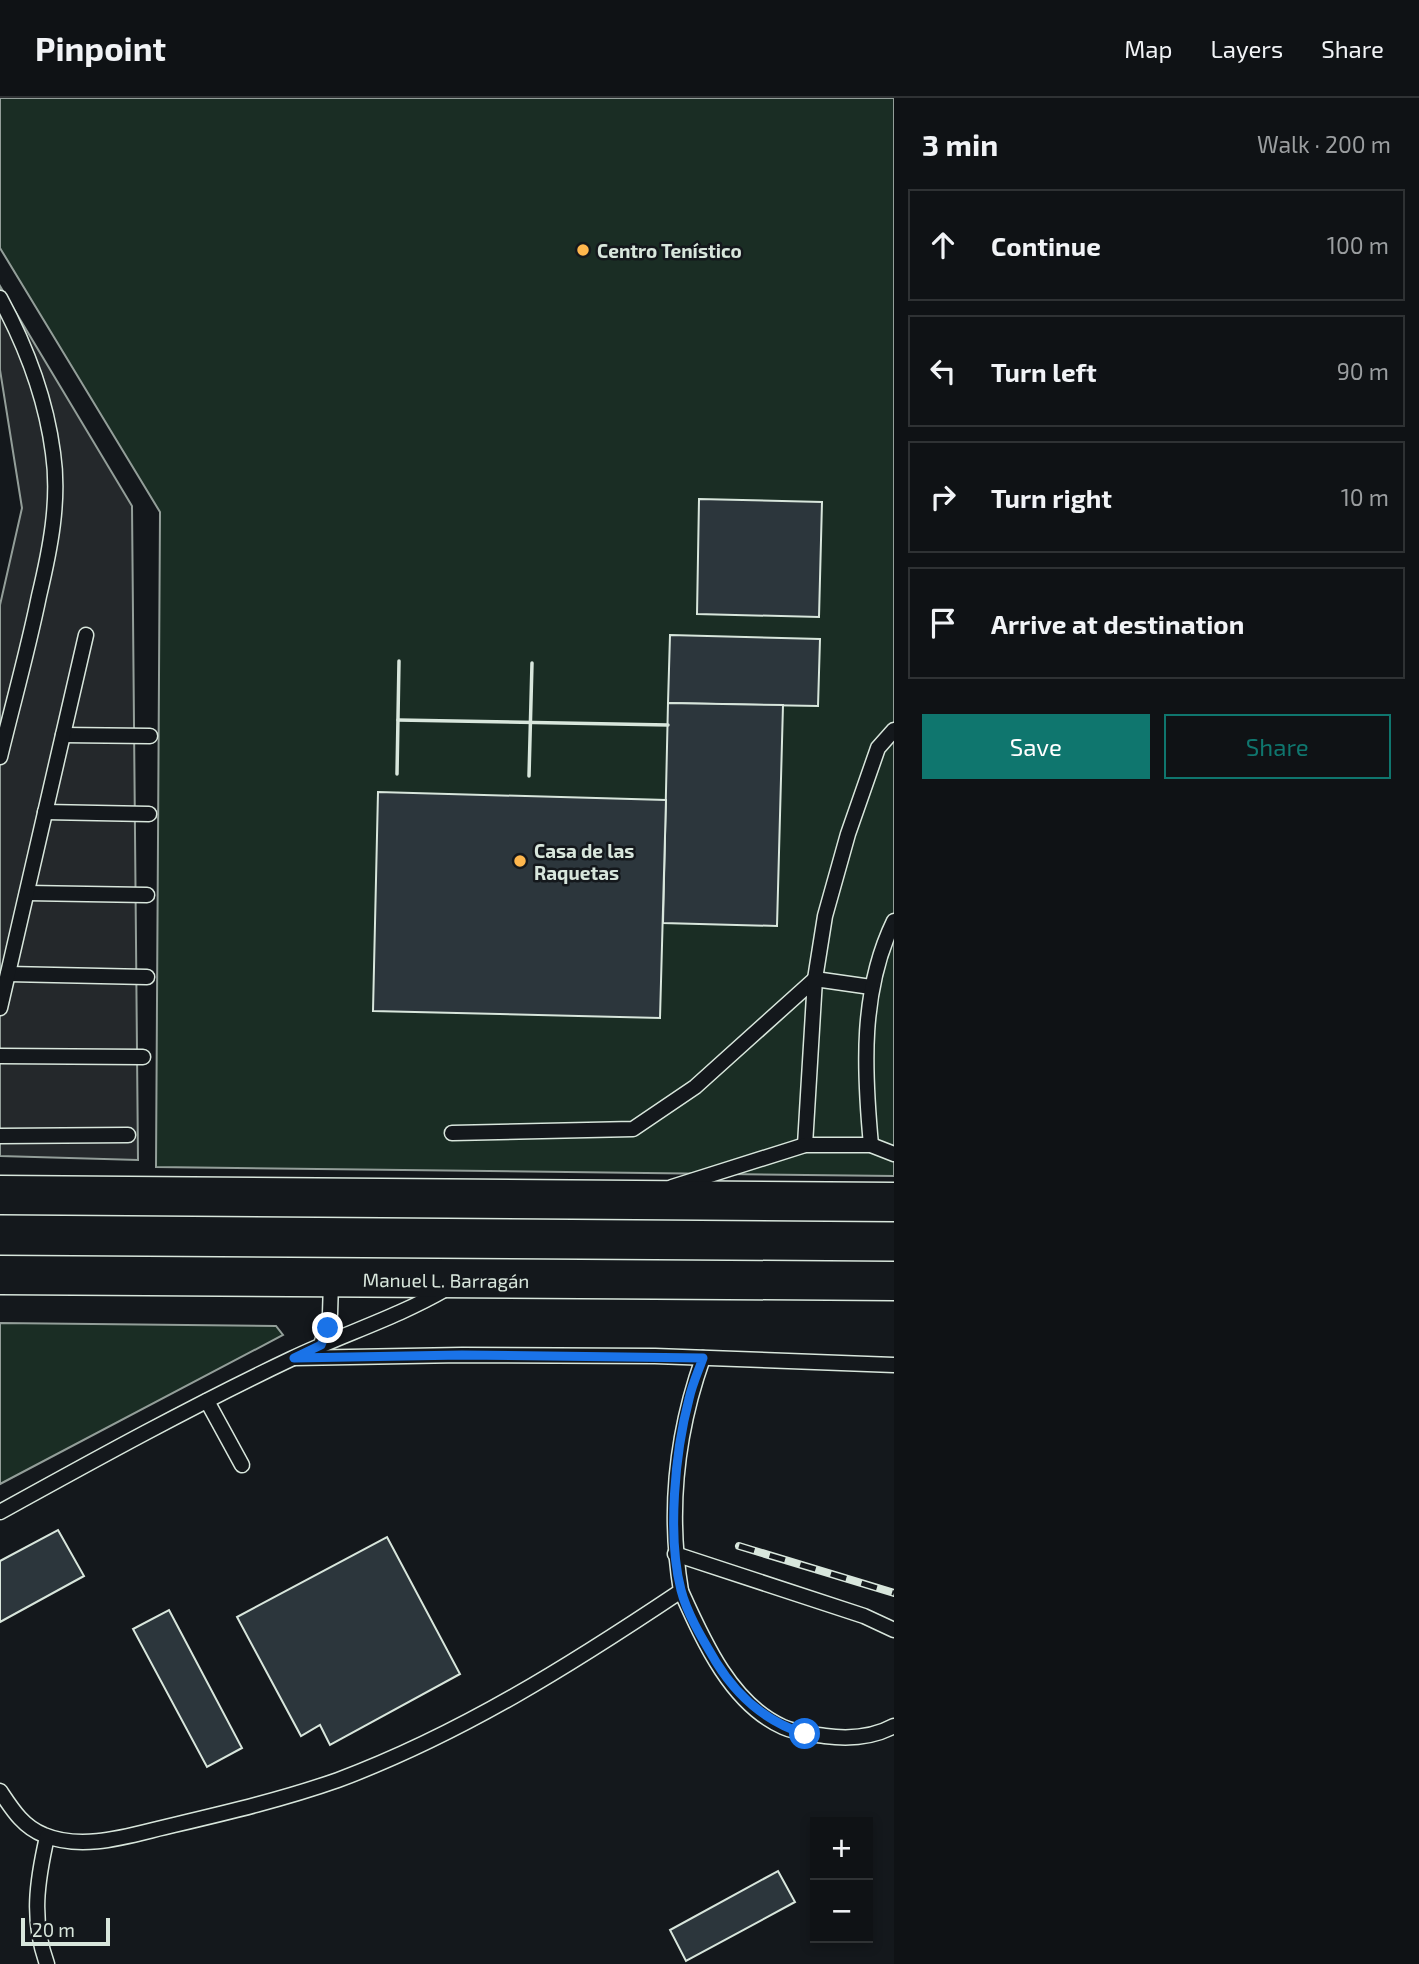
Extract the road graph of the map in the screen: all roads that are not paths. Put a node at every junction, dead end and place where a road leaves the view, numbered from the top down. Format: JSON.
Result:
{"nodes":[{"id":1,"x":0,"y":298,"type":"edge"},
{"id":2,"x":86,"y":635,"type":"dead end"},
{"id":3,"x":893,"y":728,"type":"edge"},
{"id":4,"x":63,"y":735,"type":"junction"},
{"id":5,"x":150,"y":736,"type":"dead end"},
{"id":6,"x":0,"y":757,"type":"edge"},
{"id":7,"x":45,"y":812,"type":"junction"},
{"id":8,"x":149,"y":814,"type":"dead end"},
{"id":9,"x":27,"y":893,"type":"junction"},
{"id":10,"x":147,"y":895,"type":"dead end"},
{"id":11,"x":894,"y":921,"type":"edge"},
{"id":12,"x":8,"y":974,"type":"junction"},
{"id":13,"x":147,"y":976,"type":"dead end"},
{"id":14,"x":815,"y":979,"type":"junction"},
{"id":15,"x":871,"y":987,"type":"junction"},
{"id":16,"x":0,"y":1008,"type":"edge"},
{"id":17,"x":0,"y":1056,"type":"edge"},
{"id":18,"x":143,"y":1057,"type":"dead end"},
{"id":19,"x":452,"y":1133,"type":"dead end"},
{"id":20,"x":128,"y":1135,"type":"dead end"},
{"id":21,"x":0,"y":1136,"type":"edge"},
{"id":22,"x":805,"y":1145,"type":"junction"},
{"id":23,"x":871,"y":1145,"type":"junction"},
{"id":24,"x":894,"y":1154,"type":"edge"},
{"id":25,"x":0,"y":1195,"type":"edge"},
{"id":26,"x":638,"y":1200,"type":"junction"},
{"id":27,"x":894,"y":1202,"type":"edge"},
{"id":28,"x":0,"y":1275,"type":"edge"},
{"id":29,"x":464,"y":1278,"type":"junction"},
{"id":30,"x":331,"y":1280,"type":"junction"},
{"id":31,"x":894,"y":1281,"type":"edge"},
{"id":32,"x":321,"y":1345,"type":"junction"},
{"id":33,"x":294,"y":1358,"type":"junction"},
{"id":34,"x":703,"y":1358,"type":"junction"},
{"id":35,"x":894,"y":1365,"type":"edge"},
{"id":36,"x":207,"y":1401,"type":"junction"},
{"id":37,"x":243,"y":1465,"type":"dead end"},
{"id":38,"x":0,"y":1512,"type":"edge"},
{"id":39,"x":675,"y":1554,"type":"junction"},
{"id":40,"x":681,"y":1591,"type":"junction"},
{"id":41,"x":894,"y":1630,"type":"edge"},
{"id":42,"x":894,"y":1726,"type":"edge"},
{"id":43,"x":0,"y":1791,"type":"edge"},
{"id":44,"x":47,"y":1837,"type":"junction"},
{"id":45,"x":47,"y":1964,"type":"edge"}],
"edges":[{"from":1,"to":6,"type":"lane"},
{"from":2,"to":4,"type":"lane"},
{"from":3,"to":14,"type":"lane"},
{"from":4,"to":5,"type":"lane"},
{"from":4,"to":7,"type":"lane"},
{"from":7,"to":8,"type":"lane"},
{"from":7,"to":9,"type":"lane"},
{"from":9,"to":10,"type":"lane"},
{"from":9,"to":12,"type":"lane"},
{"from":11,"to":15,"type":"lane"},
{"from":12,"to":13,"type":"lane"},
{"from":12,"to":16,"type":"lane"},
{"from":14,"to":15,"type":"lane"},
{"from":14,"to":19,"type":"lane"},
{"from":14,"to":22,"type":"lane"},
{"from":15,"to":23,"type":"lane"},
{"from":17,"to":18,"type":"lane"},
{"from":20,"to":21,"type":"lane"},
{"from":22,"to":23,"type":"lane"},
{"from":22,"to":26,"type":"lane"},
{"from":23,"to":24,"type":"lane"},
{"from":25,"to":26,"type":"highway"},
{"from":26,"to":27,"type":"highway"},
{"from":28,"to":30,"type":"highway","name":"Manuel L. Barragán"},
{"from":29,"to":30,"type":"highway","name":"Manuel L. Barragán"},
{"from":29,"to":31,"type":"highway","name":"Manuel L. Barragán"},
{"from":29,"to":32,"type":"lane"},
{"from":30,"to":32,"type":"lane"},
{"from":32,"to":33,"type":"lane"},
{"from":33,"to":34,"type":"lane"},
{"from":33,"to":36,"type":"lane"},
{"from":34,"to":35,"type":"lane"},
{"from":34,"to":39,"type":"lane"},
{"from":36,"to":37,"type":"lane"},
{"from":36,"to":38,"type":"lane"},
{"from":39,"to":40,"type":"lane"},
{"from":39,"to":41,"type":"lane"},
{"from":40,"to":42,"type":"lane"},
{"from":40,"to":44,"type":"lane"},
{"from":43,"to":44,"type":"lane"},
{"from":44,"to":45,"type":"lane"}]}
